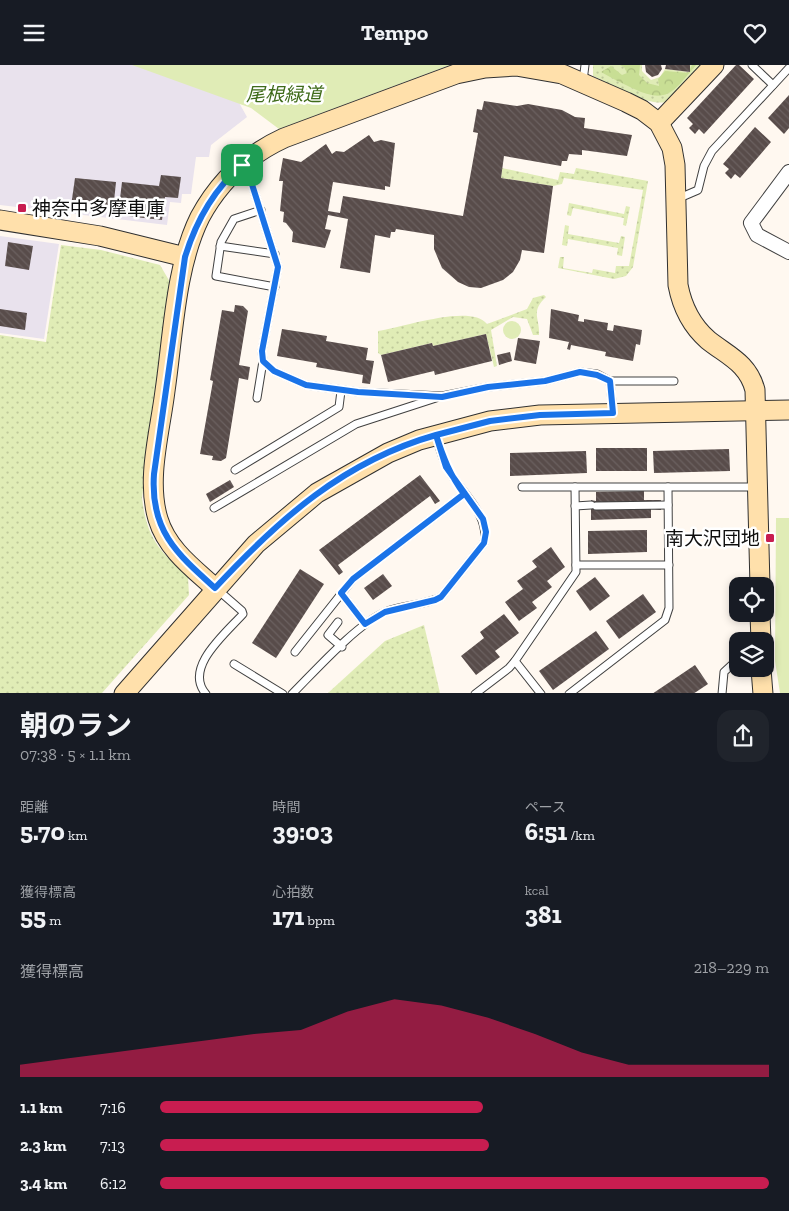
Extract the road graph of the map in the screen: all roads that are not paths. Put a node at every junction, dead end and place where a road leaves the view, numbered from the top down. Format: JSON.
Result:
{"nodes":[{"id":1,"x":714,"y":65,"type":"edge"},
{"id":2,"x":752,"y":65,"type":"edge"},
{"id":3,"x":789,"y":68,"type":"edge"},
{"id":4,"x":584,"y":73,"type":"edge"},
{"id":5,"x":773,"y":85,"type":"junction"},
{"id":6,"x":659,"y":123,"type":"junction"},
{"id":7,"x":242,"y":165,"type":"junction"},
{"id":8,"x":789,"y":172,"type":"edge"},
{"id":9,"x":677,"y":199,"type":"junction"},
{"id":10,"x":261,"y":210,"type":"junction"},
{"id":11,"x":0,"y":220,"type":"edge"},
{"id":12,"x":220,"y":246,"type":"junction"},
{"id":13,"x":789,"y":251,"type":"edge"},
{"id":14,"x":275,"y":254,"type":"junction"},
{"id":15,"x":185,"y":257,"type":"junction"},
{"id":16,"x":275,"y":287,"type":"junction"},
{"id":17,"x":263,"y":361,"type":"junction"},
{"id":18,"x":610,"y":381,"type":"junction"},
{"id":19,"x":674,"y":381,"type":"dead end"},
{"id":20,"x":340,"y":391,"type":"junction"},
{"id":21,"x":442,"y":397,"type":"junction"},
{"id":22,"x":257,"y":398,"type":"dead end"},
{"id":23,"x":789,"y":410,"type":"edge"},
{"id":24,"x":756,"y":411,"type":"junction"},
{"id":25,"x":613,"y":413,"type":"junction"},
{"id":26,"x":436,"y":435,"type":"junction"},
{"id":27,"x":235,"y":470,"type":"dead end"},
{"id":28,"x":522,"y":487,"type":"dead end"},
{"id":29,"x":575,"y":487,"type":"junction"},
{"id":30,"x":668,"y":487,"type":"junction"},
{"id":31,"x":758,"y":487,"type":"junction"},
{"id":32,"x":464,"y":494,"type":"junction"},
{"id":33,"x":668,"y":505,"type":"junction"},
{"id":34,"x":575,"y":506,"type":"junction"},
{"id":35,"x":214,"y":508,"type":"dead end"},
{"id":36,"x":576,"y":565,"type":"junction"},
{"id":37,"x":669,"y":565,"type":"junction"},
{"id":38,"x":760,"y":577,"type":"edge"},
{"id":39,"x":215,"y":588,"type":"junction"},
{"id":40,"x":341,"y":593,"type":"junction"},
{"id":41,"x":338,"y":622,"type":"dead end"},
{"id":42,"x":365,"y":624,"type":"junction"},
{"id":43,"x":342,"y":647,"type":"junction"},
{"id":44,"x":295,"y":652,"type":"dead end"},
{"id":45,"x":515,"y":661,"type":"junction"},
{"id":46,"x":234,"y":664,"type":"dead end"},
{"id":47,"x":729,"y":668,"type":"edge"},
{"id":48,"x":762,"y":677,"type":"edge"},
{"id":49,"x":124,"y":693,"type":"edge"},
{"id":50,"x":206,"y":693,"type":"edge"},
{"id":51,"x":283,"y":693,"type":"edge"},
{"id":52,"x":292,"y":693,"type":"edge"},
{"id":53,"x":475,"y":693,"type":"edge"},
{"id":54,"x":541,"y":693,"type":"edge"},
{"id":55,"x":569,"y":693,"type":"edge"},
{"id":56,"x":721,"y":693,"type":"edge"},
{"id":57,"x":763,"y":693,"type":"edge"}],
"edges":[{"from":1,"to":6,"type":"street"},
{"from":2,"to":5,"type":"lane"},
{"from":3,"to":5,"type":"lane"},
{"from":4,"to":6,"type":"street"},
{"from":4,"to":7,"type":"street"},
{"from":5,"to":9,"type":"lane"},
{"from":6,"to":9,"type":"street"},
{"from":7,"to":10,"type":"lane"},
{"from":7,"to":15,"type":"street"},
{"from":8,"to":13,"type":"street"},
{"from":9,"to":24,"type":"street"},
{"from":10,"to":12,"type":"lane"},
{"from":10,"to":14,"type":"lane"},
{"from":11,"to":15,"type":"street"},
{"from":12,"to":14,"type":"lane"},
{"from":12,"to":16,"type":"lane"},
{"from":14,"to":16,"type":"lane"},
{"from":15,"to":39,"type":"street"},
{"from":16,"to":17,"type":"lane"},
{"from":17,"to":20,"type":"lane"},
{"from":17,"to":22,"type":"lane"},
{"from":18,"to":19,"type":"lane"},
{"from":18,"to":21,"type":"lane"},
{"from":18,"to":25,"type":"lane"},
{"from":20,"to":21,"type":"lane"},
{"from":20,"to":27,"type":"lane"},
{"from":21,"to":35,"type":"lane"},
{"from":23,"to":24,"type":"street"},
{"from":24,"to":25,"type":"street"},
{"from":24,"to":31,"type":"street"},
{"from":25,"to":26,"type":"street"},
{"from":26,"to":32,"type":"lane"},
{"from":26,"to":39,"type":"street"},
{"from":28,"to":29,"type":"lane"},
{"from":29,"to":30,"type":"lane"},
{"from":29,"to":34,"type":"lane"},
{"from":30,"to":31,"type":"lane"},
{"from":30,"to":33,"type":"lane"},
{"from":31,"to":38,"type":"street"},
{"from":32,"to":40,"type":"lane"},
{"from":32,"to":42,"type":"lane"},
{"from":33,"to":34,"type":"lane"},
{"from":33,"to":37,"type":"lane"},
{"from":34,"to":36,"type":"lane"},
{"from":36,"to":37,"type":"lane"},
{"from":36,"to":45,"type":"lane"},
{"from":37,"to":55,"type":"lane"},
{"from":39,"to":49,"type":"street"},
{"from":39,"to":50,"type":"lane"},
{"from":40,"to":42,"type":"lane"},
{"from":40,"to":44,"type":"lane"},
{"from":41,"to":43,"type":"lane"},
{"from":42,"to":43,"type":"lane"},
{"from":43,"to":52,"type":"lane"},
{"from":45,"to":53,"type":"lane"},
{"from":45,"to":54,"type":"lane"},
{"from":46,"to":51,"type":"lane"},
{"from":47,"to":56,"type":"lane"},
{"from":48,"to":57,"type":"street"}]}
